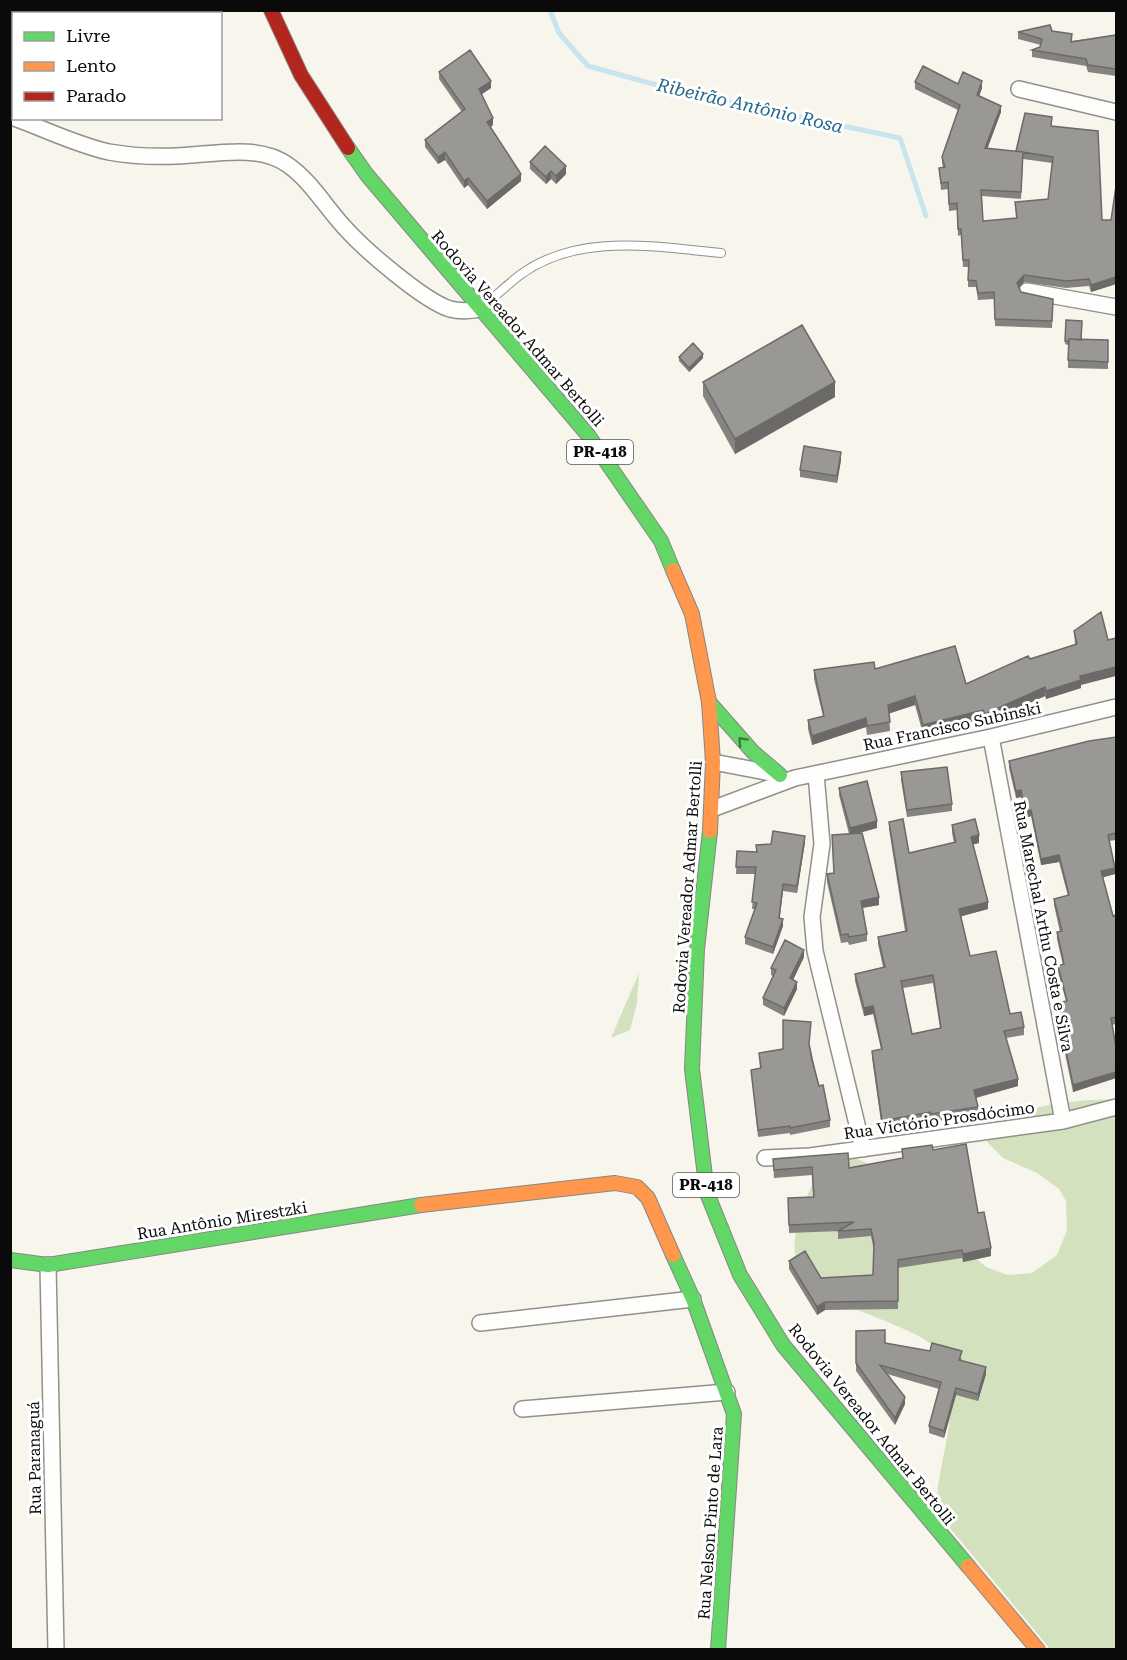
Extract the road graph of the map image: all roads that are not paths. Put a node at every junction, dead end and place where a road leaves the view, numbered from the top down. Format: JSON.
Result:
{"nodes":[{"id":1,"x":271,"y":10,"type":"edge"},
{"id":2,"x":1019,"y":89,"type":"dead end"},
{"id":3,"x":1116,"y":112,"type":"edge"},
{"id":4,"x":19,"y":120,"type":"edge"},
{"id":5,"x":721,"y":253,"type":"dead end"},
{"id":6,"x":1027,"y":291,"type":"edge"},
{"id":7,"x":1116,"y":307,"type":"edge"},
{"id":8,"x":481,"y":309,"type":"junction"},
{"id":9,"x":709,"y":702,"type":"junction"},
{"id":10,"x":1116,"y":707,"type":"edge"},
{"id":11,"x":991,"y":737,"type":"junction"},
{"id":12,"x":713,"y":762,"type":"junction"},
{"id":13,"x":816,"y":774,"type":"junction"},
{"id":14,"x":788,"y":776,"type":"junction"},
{"id":15,"x":712,"y":809,"type":"junction"},
{"id":16,"x":1116,"y":1107,"type":"edge"},
{"id":17,"x":1063,"y":1121,"type":"junction"},
{"id":18,"x":863,"y":1149,"type":"junction"},
{"id":19,"x":765,"y":1158,"type":"dead end"},
{"id":20,"x":439,"y":1202,"type":"joint"},
{"id":21,"x":10,"y":1260,"type":"edge"},
{"id":22,"x":48,"y":1265,"type":"junction"},
{"id":23,"x":693,"y":1299,"type":"junction"},
{"id":24,"x":480,"y":1323,"type":"dead end"},
{"id":25,"x":727,"y":1392,"type":"junction"},
{"id":26,"x":522,"y":1409,"type":"dead end"},
{"id":27,"x":1015,"y":1623,"type":"junction"},
{"id":28,"x":1015,"y":1641,"type":"dead end"},
{"id":29,"x":56,"y":1650,"type":"edge"},
{"id":30,"x":718,"y":1650,"type":"edge"},
{"id":31,"x":1038,"y":1650,"type":"edge"}],
"edges":[{"from":1,"to":8,"type":"main road","name":"Rodovia Vereador Admar Bertolli","number":"PR-418"},
{"from":2,"to":3,"type":"street"},
{"from":4,"to":8,"type":"street"},
{"from":5,"to":8,"type":"lane"},
{"from":6,"to":7,"type":"street"},
{"from":8,"to":9,"type":"main road","name":"Rodovia Vereador Admar Bertolli","number":"PR-418"},
{"from":9,"to":12,"type":"main road","name":"Rodovia Vereador Admar Bertolli","number":"PR-418"},
{"from":14,"to":9,"type":"main road","one_way":true},
{"from":10,"to":11,"type":"street","name":"Rua Francisco Subinski"},
{"from":11,"to":13,"type":"street","name":"Rua Francisco Subinski"},
{"from":11,"to":17,"type":"street","name":"Rua Marechal Arthu Costa e Silva"},
{"from":12,"to":14,"type":"street","name":"Rua Francisco Subinski"},
{"from":12,"to":15,"type":"main road","name":"Rodovia Vereador Admar Bertolli","number":"PR-418"},
{"from":13,"to":14,"type":"street","name":"Rua Francisco Subinski"},
{"from":13,"to":18,"type":"street"},
{"from":14,"to":15,"type":"street","name":"Rua Francisco Subinski"},
{"from":15,"to":27,"type":"main road","name":"Rodovia Vereador Admar Bertolli","number":"PR-418"},
{"from":16,"to":17,"type":"street","name":"Rua Victório Prosdócimo"},
{"from":17,"to":18,"type":"street","name":"Rua Victório Prosdócimo"},
{"from":18,"to":19,"type":"street","name":"Rua Victório Prosdócimo"},
{"from":20,"to":22,"type":"main road","name":"Rua Antônio Mirestzki"},
{"from":20,"to":23,"type":"main road","name":"Rua Nelson Pinto de Lara"},
{"from":21,"to":22,"type":"main road","name":"Rua Antônio Mirestzki"},
{"from":22,"to":29,"type":"street","name":"Rua Paranaguá"},
{"from":23,"to":24,"type":"street"},
{"from":23,"to":25,"type":"main road","name":"Rua Nelson Pinto de Lara"},
{"from":25,"to":26,"type":"street"},
{"from":25,"to":30,"type":"main road","name":"Rua Nelson Pinto de Lara"},
{"from":27,"to":28,"type":"lane"},
{"from":27,"to":31,"type":"main road","name":"Rodovia Vereador Admar Bertolli","number":"PR-418"}]}
